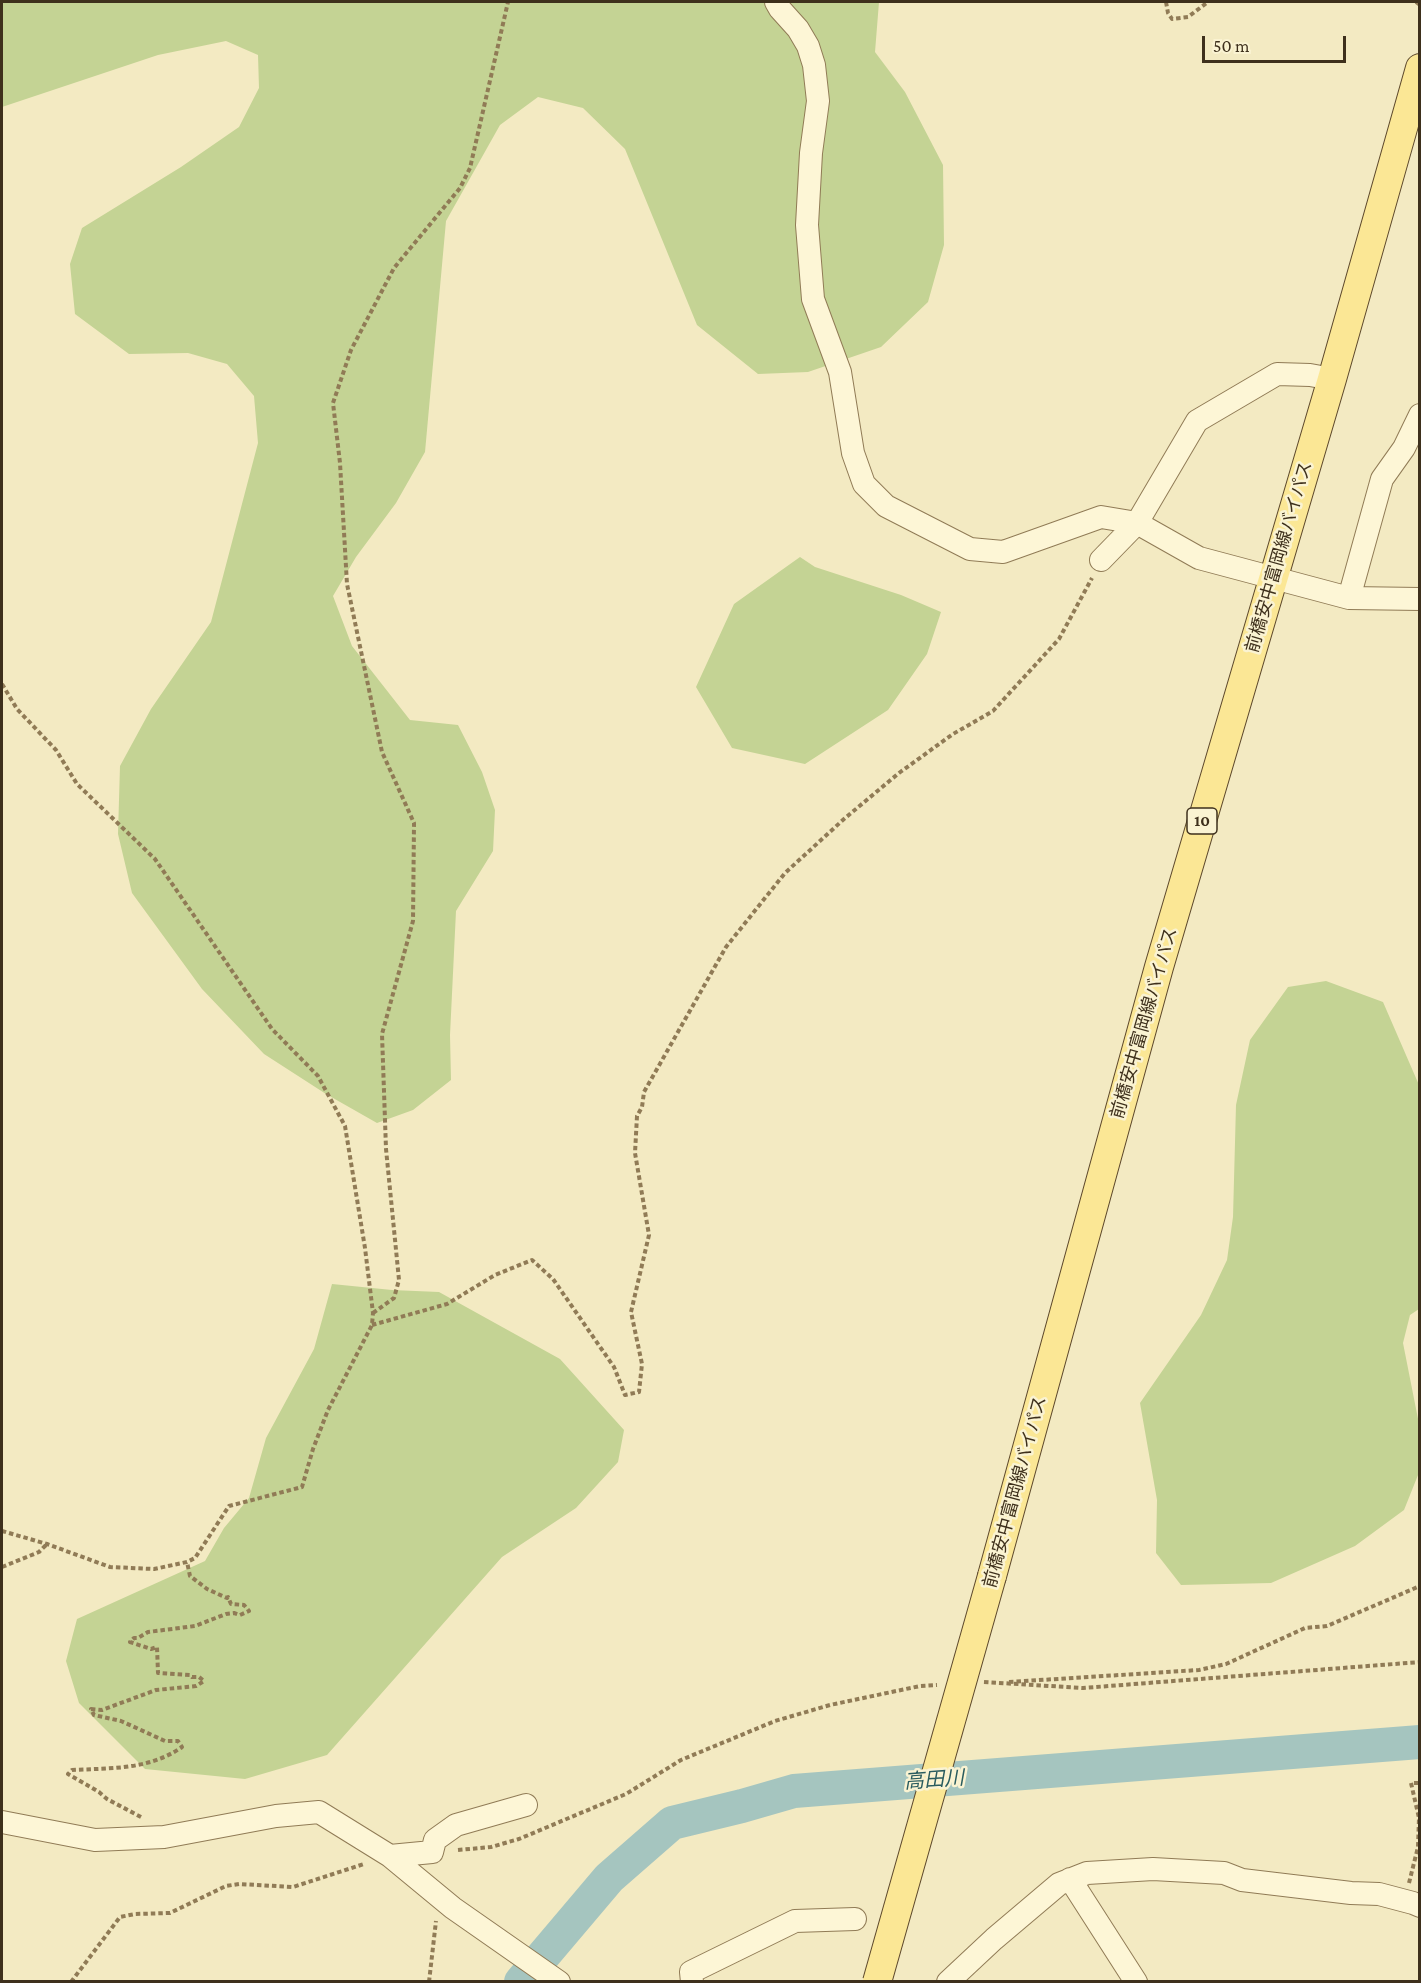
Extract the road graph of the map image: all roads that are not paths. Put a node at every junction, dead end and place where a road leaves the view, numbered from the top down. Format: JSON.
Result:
{"nodes":[{"id":1,"x":776,"y":2,"type":"edge"},
{"id":2,"x":1419,"y":68,"type":"edge"},
{"id":3,"x":1332,"y":379,"type":"junction"},
{"id":4,"x":1419,"y":415,"type":"edge"},
{"id":5,"x":1137,"y":523,"type":"junction"},
{"id":6,"x":1101,"y":560,"type":"road end"},
{"id":7,"x":1273,"y":578,"type":"junction"},
{"id":8,"x":1349,"y":598,"type":"junction"},
{"id":9,"x":1419,"y":599,"type":"edge"},
{"id":10,"x":526,"y":1805,"type":"dead end"},
{"id":11,"x":2,"y":1822,"type":"edge"},
{"id":12,"x":390,"y":1856,"type":"junction"},
{"id":13,"x":1070,"y":1879,"type":"junction"},
{"id":14,"x":1412,"y":1903,"type":"edge"},
{"id":15,"x":855,"y":1918,"type":"dead end"},
{"id":16,"x":559,"y":1982,"type":"edge"},
{"id":17,"x":692,"y":1982,"type":"edge"},
{"id":18,"x":877,"y":1982,"type":"edge"},
{"id":19,"x":948,"y":1982,"type":"edge"},
{"id":20,"x":1136,"y":1982,"type":"edge"}],
"edges":[{"from":1,"to":5,"type":"street"},
{"from":2,"to":3,"type":"main road","name":"前橋安中富岡線バイパス","number":"10"},
{"from":3,"to":5,"type":"street"},
{"from":3,"to":7,"type":"main road","name":"前橋安中富岡線バイパス","number":"10"},
{"from":4,"to":8,"type":"street"},
{"from":5,"to":6,"type":"street"},
{"from":5,"to":7,"type":"street"},
{"from":7,"to":8,"type":"street"},
{"from":7,"to":18,"type":"main road","name":"前橋安中富岡線バイパス","number":"10","bridge":true},
{"from":8,"to":9,"type":"street"},
{"from":10,"to":12,"type":"street"},
{"from":11,"to":12,"type":"street"},
{"from":12,"to":16,"type":"street"},
{"from":13,"to":14,"type":"street"},
{"from":13,"to":19,"type":"street"},
{"from":13,"to":20,"type":"street"},
{"from":15,"to":17,"type":"street"}]}
